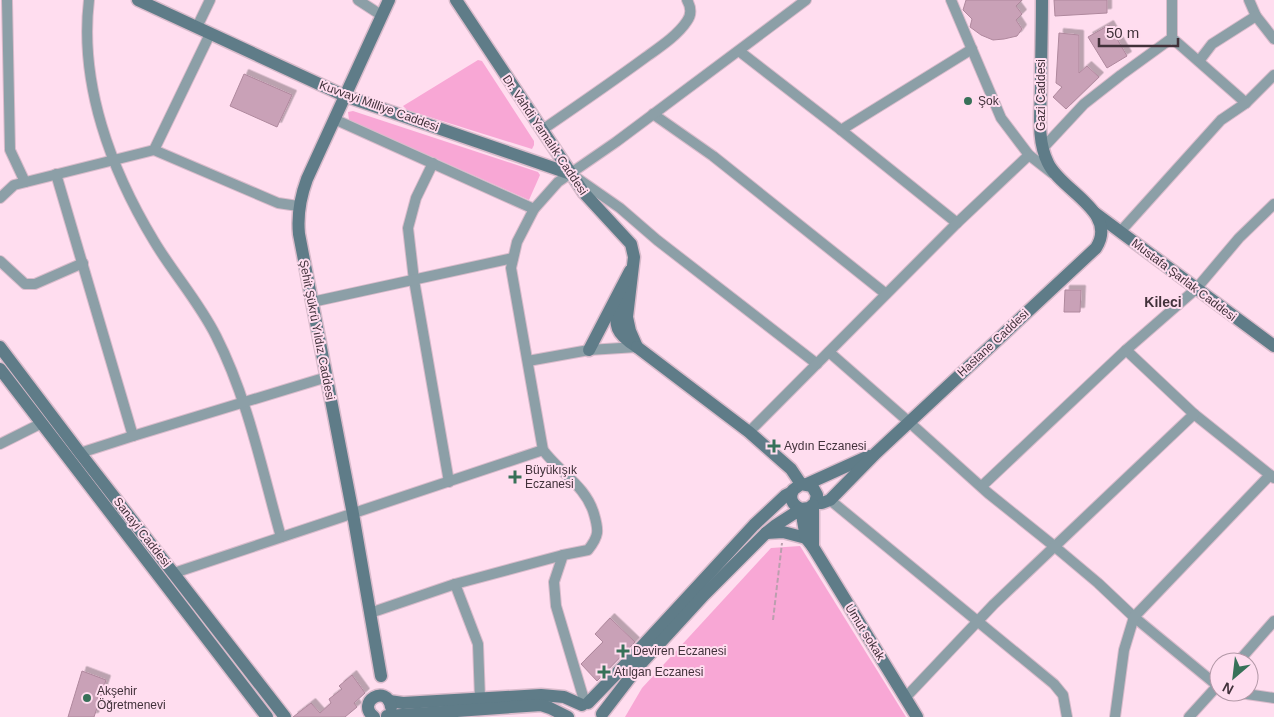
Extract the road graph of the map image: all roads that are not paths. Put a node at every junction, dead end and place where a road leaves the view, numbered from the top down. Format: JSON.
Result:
{"nodes":[{"id":1,"x":7,"y":0,"type":"edge"},
{"id":2,"x":89,"y":0,"type":"edge"},
{"id":3,"x":138,"y":0,"type":"edge"},
{"id":4,"x":210,"y":0,"type":"edge"},
{"id":5,"x":358,"y":0,"type":"edge"},
{"id":6,"x":389,"y":0,"type":"edge"},
{"id":7,"x":456,"y":0,"type":"edge"},
{"id":8,"x":806,"y":0,"type":"edge"},
{"id":9,"x":951,"y":0,"type":"edge"},
{"id":10,"x":1042,"y":0,"type":"edge"},
{"id":11,"x":1172,"y":0,"type":"edge"},
{"id":12,"x":1249,"y":0,"type":"edge"},
{"id":13,"x":692,"y":2,"type":"edge"},
{"id":14,"x":381,"y":15,"type":"junction"},
{"id":15,"x":1256,"y":16,"type":"junction"},
{"id":16,"x":197,"y":27,"type":"junction"},
{"id":17,"x":210,"y":34,"type":"junction"},
{"id":18,"x":1172,"y":38,"type":"junction"},
{"id":19,"x":1274,"y":39,"type":"edge"},
{"id":20,"x":972,"y":48,"type":"junction"},
{"id":21,"x":740,"y":51,"type":"junction"},
{"id":22,"x":1199,"y":62,"type":"junction"},
{"id":23,"x":1274,"y":75,"type":"edge"},
{"id":24,"x":345,"y":96,"type":"junction"},
{"id":25,"x":1246,"y":103,"type":"junction"},
{"id":26,"x":652,"y":114,"type":"junction"},
{"id":27,"x":334,"y":119,"type":"junction"},
{"id":28,"x":542,"y":130,"type":"junction"},
{"id":29,"x":841,"y":130,"type":"junction"},
{"id":30,"x":0,"y":143,"type":"edge"},
{"id":31,"x":1043,"y":148,"type":"junction"},
{"id":32,"x":10,"y":150,"type":"junction"},
{"id":33,"x":154,"y":150,"type":"junction"},
{"id":34,"x":1029,"y":155,"type":"junction"},
{"id":35,"x":112,"y":160,"type":"junction"},
{"id":36,"x":433,"y":163,"type":"junction"},
{"id":37,"x":56,"y":174,"type":"junction"},
{"id":38,"x":571,"y":174,"type":"junction"},
{"id":39,"x":1055,"y":175,"type":"junction"},
{"id":40,"x":25,"y":182,"type":"junction"},
{"id":41,"x":0,"y":198,"type":"edge"},
{"id":42,"x":1274,"y":204,"type":"edge"},
{"id":43,"x":298,"y":206,"type":"junction"},
{"id":44,"x":534,"y":209,"type":"junction"},
{"id":45,"x":1095,"y":213,"type":"junction"},
{"id":46,"x":957,"y":223,"type":"junction"},
{"id":47,"x":1120,"y":232,"type":"junction"},
{"id":48,"x":1101,"y":235,"type":"junction"},
{"id":49,"x":514,"y":258,"type":"junction"},
{"id":50,"x":0,"y":261,"type":"edge"},
{"id":51,"x":83,"y":263,"type":"junction"},
{"id":52,"x":632,"y":266,"type":"junction"},
{"id":53,"x":414,"y":280,"type":"junction"},
{"id":54,"x":1196,"y":289,"type":"junction"},
{"id":55,"x":886,"y":294,"type":"junction"},
{"id":56,"x":618,"y":296,"type":"junction"},
{"id":57,"x":312,"y":302,"type":"junction"},
{"id":58,"x":1272,"y":342,"type":"edge"},
{"id":59,"x":0,"y":347,"type":"edge"},
{"id":60,"x":637,"y":347,"type":"junction"},
{"id":61,"x":589,"y":350,"type":"junction"},
{"id":62,"x":1126,"y":350,"type":"junction"},
{"id":63,"x":829,"y":352,"type":"junction"},
{"id":64,"x":528,"y":361,"type":"junction"},
{"id":65,"x":817,"y":364,"type":"junction"},
{"id":66,"x":0,"y":369,"type":"edge"},
{"id":67,"x":326,"y":377,"type":"junction"},
{"id":68,"x":244,"y":402,"type":"junction"},
{"id":69,"x":1194,"y":414,"type":"junction"},
{"id":70,"x":909,"y":422,"type":"junction"},
{"id":71,"x":42,"y":423,"type":"junction"},
{"id":72,"x":749,"y":432,"type":"junction"},
{"id":73,"x":133,"y":436,"type":"junction"},
{"id":74,"x":0,"y":444,"type":"edge"},
{"id":75,"x":543,"y":450,"type":"junction"},
{"id":76,"x":80,"y":453,"type":"junction"},
{"id":77,"x":876,"y":453,"type":"junction"},
{"id":78,"x":1272,"y":477,"type":"edge"},
{"id":79,"x":449,"y":482,"type":"junction"},
{"id":80,"x":982,"y":486,"type":"junction"},
{"id":81,"x":800,"y":487,"type":"junction"},
{"id":82,"x":830,"y":500,"type":"junction"},
{"id":83,"x":810,"y":506,"type":"junction"},
{"id":84,"x":353,"y":514,"type":"junction"},
{"id":85,"x":766,"y":533,"type":"junction"},
{"id":86,"x":281,"y":537,"type":"junction"},
{"id":87,"x":809,"y":542,"type":"junction"},
{"id":88,"x":1054,"y":546,"type":"junction"},
{"id":89,"x":563,"y":555,"type":"junction"},
{"id":90,"x":174,"y":573,"type":"junction"},
{"id":91,"x":455,"y":584,"type":"junction"},
{"id":92,"x":370,"y":613,"type":"junction"},
{"id":93,"x":1134,"y":617,"type":"junction"},
{"id":94,"x":977,"y":620,"type":"junction"},
{"id":95,"x":1274,"y":621,"type":"edge"},
{"id":96,"x":1247,"y":652,"type":"edge"},
{"id":97,"x":1209,"y":679,"type":"edge"},
{"id":98,"x":1209,"y":696,"type":"edge"},
{"id":99,"x":1259,"y":696,"type":"edge"},
{"id":100,"x":906,"y":697,"type":"junction"},
{"id":101,"x":480,"y":698,"type":"junction"},
{"id":102,"x":1274,"y":698,"type":"edge"},
{"id":103,"x":585,"y":704,"type":"junction"},
{"id":104,"x":378,"y":709,"type":"edge"},
{"id":105,"x":602,"y":715,"type":"edge"},
{"id":106,"x":267,"y":717,"type":"edge"},
{"id":107,"x":285,"y":717,"type":"edge"},
{"id":108,"x":568,"y":717,"type":"edge"},
{"id":109,"x":574,"y":717,"type":"edge"},
{"id":110,"x":918,"y":717,"type":"edge"},
{"id":111,"x":1067,"y":717,"type":"edge"},
{"id":112,"x":1115,"y":717,"type":"edge"},
{"id":113,"x":1189,"y":717,"type":"edge"}],
"edges":[{"from":1,"to":32,"type":"street"},
{"from":2,"to":35,"type":"street"},
{"from":3,"to":16,"type":"street","name":"Kuvvayi Milliye Caddesi"},
{"from":4,"to":16,"type":"street"},
{"from":5,"to":14,"type":"street"},
{"from":6,"to":14,"type":"street","name":"Şehit Şükrü Yıldız Caddesi"},
{"from":7,"to":28,"type":"street","name":"Dr. Vahdi Yamalık Caddesi"},
{"from":8,"to":21,"type":"street"},
{"from":9,"to":20,"type":"street"},
{"from":10,"to":31,"type":"street","name":"Gazi Caddesi"},
{"from":11,"to":18,"type":"street"},
{"from":12,"to":15,"type":"street"},
{"from":13,"to":28,"type":"street"},
{"from":14,"to":24,"type":"street","name":"Şehit Şükrü Yıldız Caddesi"},
{"from":15,"to":19,"type":"street"},
{"from":15,"to":22,"type":"street"},
{"from":16,"to":17,"type":"street","name":"Kuvvayi Milliye Caddesi"},
{"from":17,"to":24,"type":"street","name":"Kuvvayi Milliye Caddesi"},
{"from":17,"to":33,"type":"street"},
{"from":18,"to":22,"type":"street"},
{"from":18,"to":31,"type":"street"},
{"from":20,"to":29,"type":"street"},
{"from":20,"to":34,"type":"street"},
{"from":21,"to":26,"type":"street"},
{"from":21,"to":29,"type":"street"},
{"from":22,"to":25,"type":"street"},
{"from":23,"to":25,"type":"street"},
{"from":24,"to":27,"type":"street","name":"Şehit Şükrü Yıldız Caddesi"},
{"from":24,"to":38,"type":"street","name":"Kuvvayi Milliye Caddesi"},
{"from":25,"to":47,"type":"street"},
{"from":26,"to":38,"type":"street"},
{"from":26,"to":55,"type":"street"},
{"from":27,"to":36,"type":"street"},
{"from":27,"to":43,"type":"street","name":"Şehit Şükrü Yıldız Caddesi"},
{"from":28,"to":38,"type":"street","name":"Dr. Vahdi Yamalık Caddesi"},
{"from":29,"to":46,"type":"street"},
{"from":30,"to":32,"type":"street"},
{"from":31,"to":39,"type":"street","name":"Gazi Caddesi"},
{"from":32,"to":40,"type":"street"},
{"from":33,"to":35,"type":"street"},
{"from":33,"to":43,"type":"street"},
{"from":34,"to":39,"type":"street"},
{"from":34,"to":46,"type":"street"},
{"from":35,"to":37,"type":"street"},
{"from":35,"to":68,"type":"street"},
{"from":36,"to":44,"type":"street"},
{"from":36,"to":53,"type":"street"},
{"from":37,"to":40,"type":"street"},
{"from":37,"to":51,"type":"street"},
{"from":38,"to":44,"type":"street"},
{"from":38,"to":52,"type":"street","name":"Dr. Vahdi Yamalık Caddesi"},
{"from":38,"to":65,"type":"street"},
{"from":39,"to":45,"type":"street","name":"Gazi Caddesi"},
{"from":40,"to":41,"type":"street"},
{"from":42,"to":54,"type":"street"},
{"from":43,"to":57,"type":"street","name":"Şehit Şükrü Yıldız Caddesi"},
{"from":44,"to":49,"type":"street"},
{"from":45,"to":47,"type":"street","name":"Mustafa Şarlak Caddesi"},
{"from":45,"to":48,"type":"street","name":"Gazi Caddesi"},
{"from":46,"to":55,"type":"street"},
{"from":47,"to":48,"type":"street","name":"Hastane Caddesi"},
{"from":47,"to":54,"type":"street","name":"Mustafa Şarlak Caddesi"},
{"from":48,"to":70,"type":"street","name":"Hastane Caddesi"},
{"from":49,"to":53,"type":"street"},
{"from":49,"to":64,"type":"street"},
{"from":50,"to":51,"type":"street"},
{"from":51,"to":73,"type":"street"},
{"from":52,"to":56,"type":"street"},
{"from":52,"to":60,"type":"street","name":"Dr. Vahdi Yamalık Caddesi"},
{"from":53,"to":57,"type":"street"},
{"from":53,"to":79,"type":"street"},
{"from":54,"to":58,"type":"street","name":"Mustafa Şarlak Caddesi"},
{"from":54,"to":62,"type":"street"},
{"from":55,"to":63,"type":"street"},
{"from":56,"to":60,"type":"street"},
{"from":56,"to":61,"type":"street"},
{"from":57,"to":67,"type":"street","name":"Şehit Şükrü Yıldız Caddesi"},
{"from":59,"to":76,"type":"street","name":"Sanayi Caddesi"},
{"from":60,"to":61,"type":"street"},
{"from":60,"to":72,"type":"street"},
{"from":61,"to":64,"type":"street"},
{"from":62,"to":69,"type":"street"},
{"from":62,"to":80,"type":"street"},
{"from":63,"to":65,"type":"street"},
{"from":63,"to":70,"type":"street"},
{"from":64,"to":75,"type":"street"},
{"from":65,"to":72,"type":"street"},
{"from":66,"to":71,"type":"street","name":"Sanayi Caddesi"},
{"from":67,"to":68,"type":"street"},
{"from":67,"to":84,"type":"street","name":"Şehit Şükrü Yıldız Caddesi"},
{"from":68,"to":73,"type":"street"},
{"from":68,"to":86,"type":"street"},
{"from":69,"to":78,"type":"street"},
{"from":69,"to":88,"type":"street"},
{"from":70,"to":77,"type":"street","name":"Hastane Caddesi"},
{"from":70,"to":80,"type":"street"},
{"from":71,"to":74,"type":"street"},
{"from":71,"to":106,"type":"street","name":"Sanayi Caddesi"},
{"from":72,"to":81,"type":"street"},
{"from":73,"to":76,"type":"street"},
{"from":75,"to":79,"type":"street"},
{"from":75,"to":89,"type":"street"},
{"from":76,"to":90,"type":"street","name":"Sanayi Caddesi"},
{"from":77,"to":81,"type":"street","name":"Hastane Caddesi"},
{"from":77,"to":82,"type":"street","name":"Hastane Caddesi"},
{"from":78,"to":93,"type":"street"},
{"from":79,"to":84,"type":"street"},
{"from":80,"to":88,"type":"street"},
{"from":81,"to":83,"type":"street"},
{"from":81,"to":83,"type":"street"},
{"from":81,"to":103,"type":"street","name":"Hastane Caddesi"},
{"from":82,"to":83,"type":"street"},
{"from":82,"to":94,"type":"street"},
{"from":83,"to":85,"type":"street"},
{"from":83,"to":87,"type":"street"},
{"from":84,"to":86,"type":"street"},
{"from":84,"to":92,"type":"street","name":"Şehit Şükrü Yıldız Caddesi"},
{"from":85,"to":87,"type":"street"},
{"from":85,"to":105,"type":"street"},
{"from":86,"to":90,"type":"street"},
{"from":87,"to":100,"type":"street","name":"Umut sokak"},
{"from":88,"to":93,"type":"street"},
{"from":88,"to":94,"type":"street"},
{"from":89,"to":91,"type":"street"},
{"from":89,"to":103,"type":"street"},
{"from":90,"to":107,"type":"street","name":"Sanayi Caddesi"},
{"from":91,"to":92,"type":"street"},
{"from":91,"to":101,"type":"street"},
{"from":92,"to":104,"type":"street","name":"Şehit Şükrü Yıldız Caddesi"},
{"from":93,"to":97,"type":"street"},
{"from":93,"to":112,"type":"street"},
{"from":94,"to":100,"type":"street"},
{"from":94,"to":111,"type":"street"},
{"from":95,"to":96,"type":"street"},
{"from":98,"to":113,"type":"street"},
{"from":99,"to":102,"type":"street"},
{"from":100,"to":110,"type":"street","name":"Umut sokak"},
{"from":101,"to":103,"type":"street"},
{"from":101,"to":104,"type":"street"},
{"from":103,"to":105,"type":"street"},
{"from":103,"to":109,"type":"street","name":"Hastane Caddesi"},
{"from":104,"to":108,"type":"street"}]}
